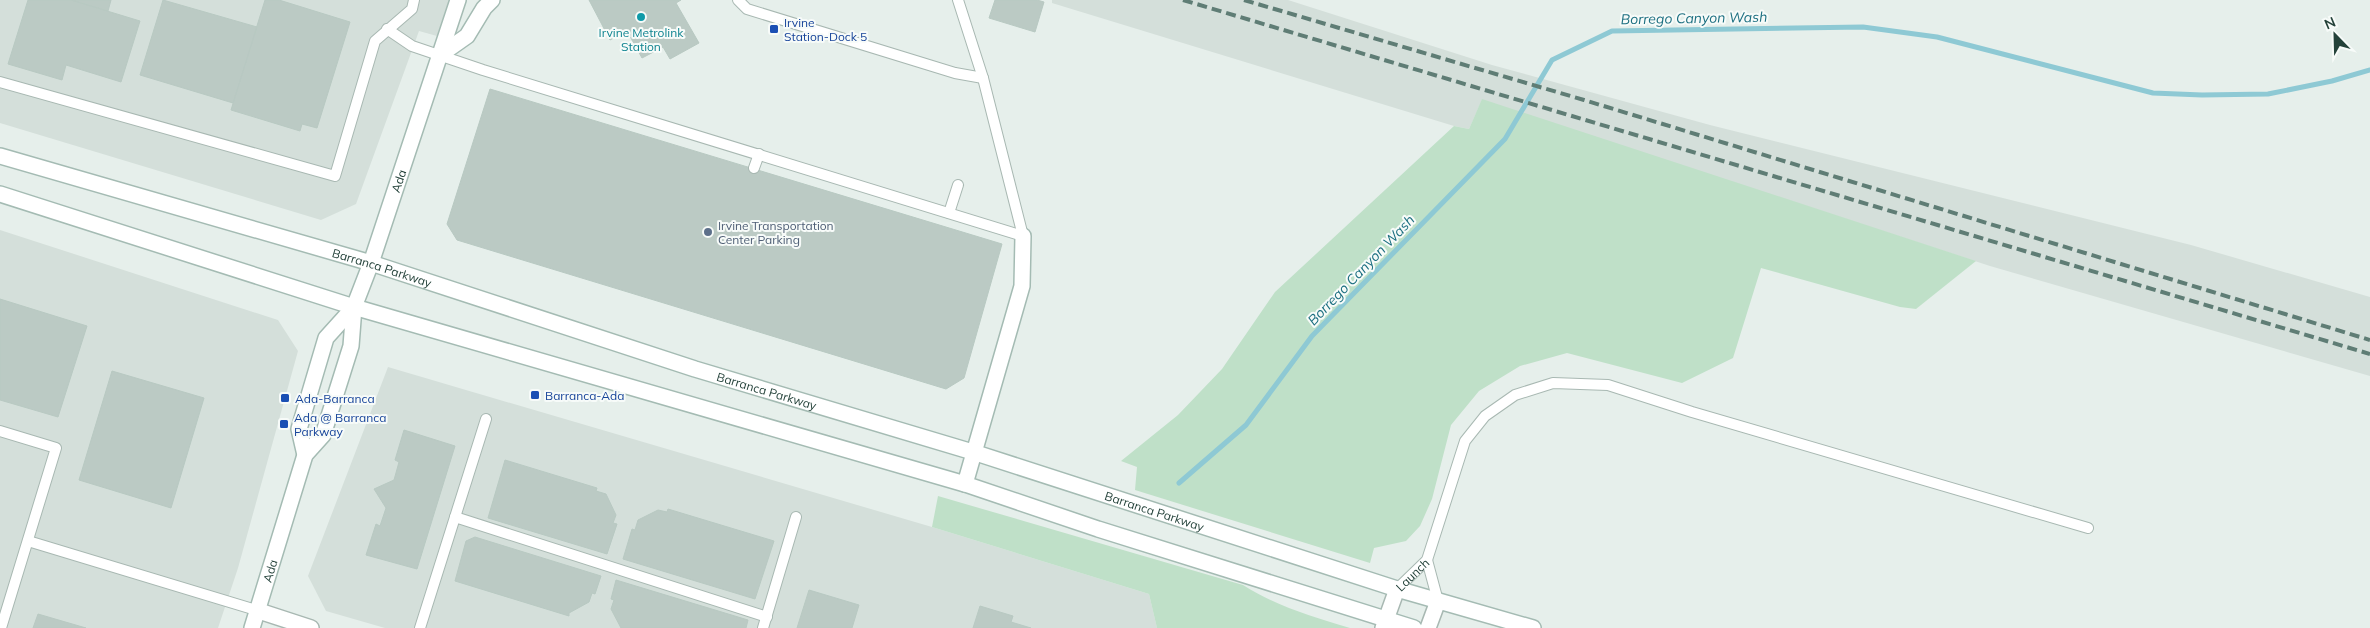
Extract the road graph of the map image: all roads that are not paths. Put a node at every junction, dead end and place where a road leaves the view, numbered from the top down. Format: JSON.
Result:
{"nodes":[{"id":1,"x":414,"y":0,"type":"edge"},
{"id":2,"x":458,"y":0,"type":"edge"},
{"id":3,"x":492,"y":0,"type":"edge"},
{"id":4,"x":738,"y":0,"type":"edge"},
{"id":5,"x":958,"y":0,"type":"edge"},
{"id":6,"x":387,"y":29,"type":"junction"},
{"id":7,"x":440,"y":55,"type":"junction"},
{"id":8,"x":983,"y":78,"type":"junction"},
{"id":9,"x":0,"y":82,"type":"edge"},
{"id":10,"x":759,"y":154,"type":"junction"},
{"id":11,"x":0,"y":156,"type":"edge"},
{"id":12,"x":754,"y":168,"type":"dead end"},
{"id":13,"x":958,"y":185,"type":"dead end"},
{"id":14,"x":0,"y":194,"type":"edge"},
{"id":15,"x":949,"y":213,"type":"junction"},
{"id":16,"x":1023,"y":236,"type":"junction"},
{"id":17,"x":371,"y":263,"type":"junction"},
{"id":18,"x":354,"y":307,"type":"junction"},
{"id":19,"x":486,"y":419,"type":"dead end"},
{"id":20,"x":0,"y":431,"type":"edge"},
{"id":21,"x":976,"y":453,"type":"junction"},
{"id":22,"x":304,"y":455,"type":"junction"},
{"id":23,"x":966,"y":484,"type":"junction"},
{"id":24,"x":456,"y":517,"type":"junction"},
{"id":25,"x":796,"y":517,"type":"dead end"},
{"id":26,"x":2088,"y":528,"type":"dead end"},
{"id":27,"x":28,"y":541,"type":"junction"},
{"id":28,"x":1427,"y":560,"type":"junction"},
{"id":29,"x":1397,"y":589,"type":"junction"},
{"id":30,"x":1438,"y":600,"type":"junction"},
{"id":31,"x":259,"y":611,"type":"junction"},
{"id":32,"x":767,"y":617,"type":"junction"},
{"id":33,"x":1384,"y":624,"type":"edge"},
{"id":34,"x":1,"y":628,"type":"edge"},
{"id":35,"x":252,"y":628,"type":"edge"},
{"id":36,"x":310,"y":628,"type":"edge"},
{"id":37,"x":420,"y":628,"type":"edge"},
{"id":38,"x":763,"y":628,"type":"edge"},
{"id":39,"x":1414,"y":628,"type":"edge"},
{"id":40,"x":1428,"y":628,"type":"edge"},
{"id":41,"x":1533,"y":628,"type":"edge"}],
"edges":[{"from":1,"to":6,"type":"lane"},
{"from":2,"to":7,"type":"main road","name":"Ada"},
{"from":3,"to":7,"type":"main road"},
{"from":4,"to":8,"type":"lane"},
{"from":5,"to":8,"type":"lane"},
{"from":6,"to":7,"type":"lane"},
{"from":6,"to":9,"type":"lane"},
{"from":7,"to":10,"type":"lane"},
{"from":7,"to":17,"type":"main road","name":"Ada"},
{"from":8,"to":16,"type":"lane"},
{"from":10,"to":12,"type":"lane"},
{"from":10,"to":15,"type":"lane"},
{"from":11,"to":17,"type":"main road","name":"Barranca Parkway"},
{"from":13,"to":15,"type":"lane"},
{"from":14,"to":18,"type":"main road"},
{"from":15,"to":16,"type":"lane"},
{"from":16,"to":21,"type":"main road"},
{"from":17,"to":18,"type":"main road","name":"Ada"},
{"from":17,"to":21,"type":"main road","name":"Barranca Parkway"},
{"from":18,"to":22,"type":"main road","name":"Ada"},
{"from":18,"to":22,"type":"main road","name":"Ada"},
{"from":18,"to":23,"type":"main road"},
{"from":19,"to":24,"type":"lane"},
{"from":20,"to":27,"type":"lane"},
{"from":21,"to":23,"type":"main road"},
{"from":21,"to":29,"type":"main road","name":"Barranca Parkway"},
{"from":22,"to":31,"type":"main road","name":"Ada"},
{"from":23,"to":33,"type":"main road"},
{"from":24,"to":32,"type":"lane"},
{"from":24,"to":37,"type":"lane"},
{"from":25,"to":32,"type":"lane"},
{"from":26,"to":28,"type":"lane"},
{"from":27,"to":31,"type":"lane"},
{"from":27,"to":34,"type":"lane"},
{"from":28,"to":29,"type":"lane","name":"Launch"},
{"from":28,"to":30,"type":"lane","name":"Launch"},
{"from":29,"to":30,"type":"main road","name":"Barranca Parkway"},
{"from":29,"to":33,"type":"main road","name":"Launch"},
{"from":30,"to":40,"type":"main road"},
{"from":30,"to":41,"type":"main road","name":"Barranca Parkway"},
{"from":31,"to":35,"type":"main road","name":"Ada"},
{"from":31,"to":36,"type":"main road"},
{"from":32,"to":38,"type":"lane"},
{"from":33,"to":39,"type":"main road"}]}
